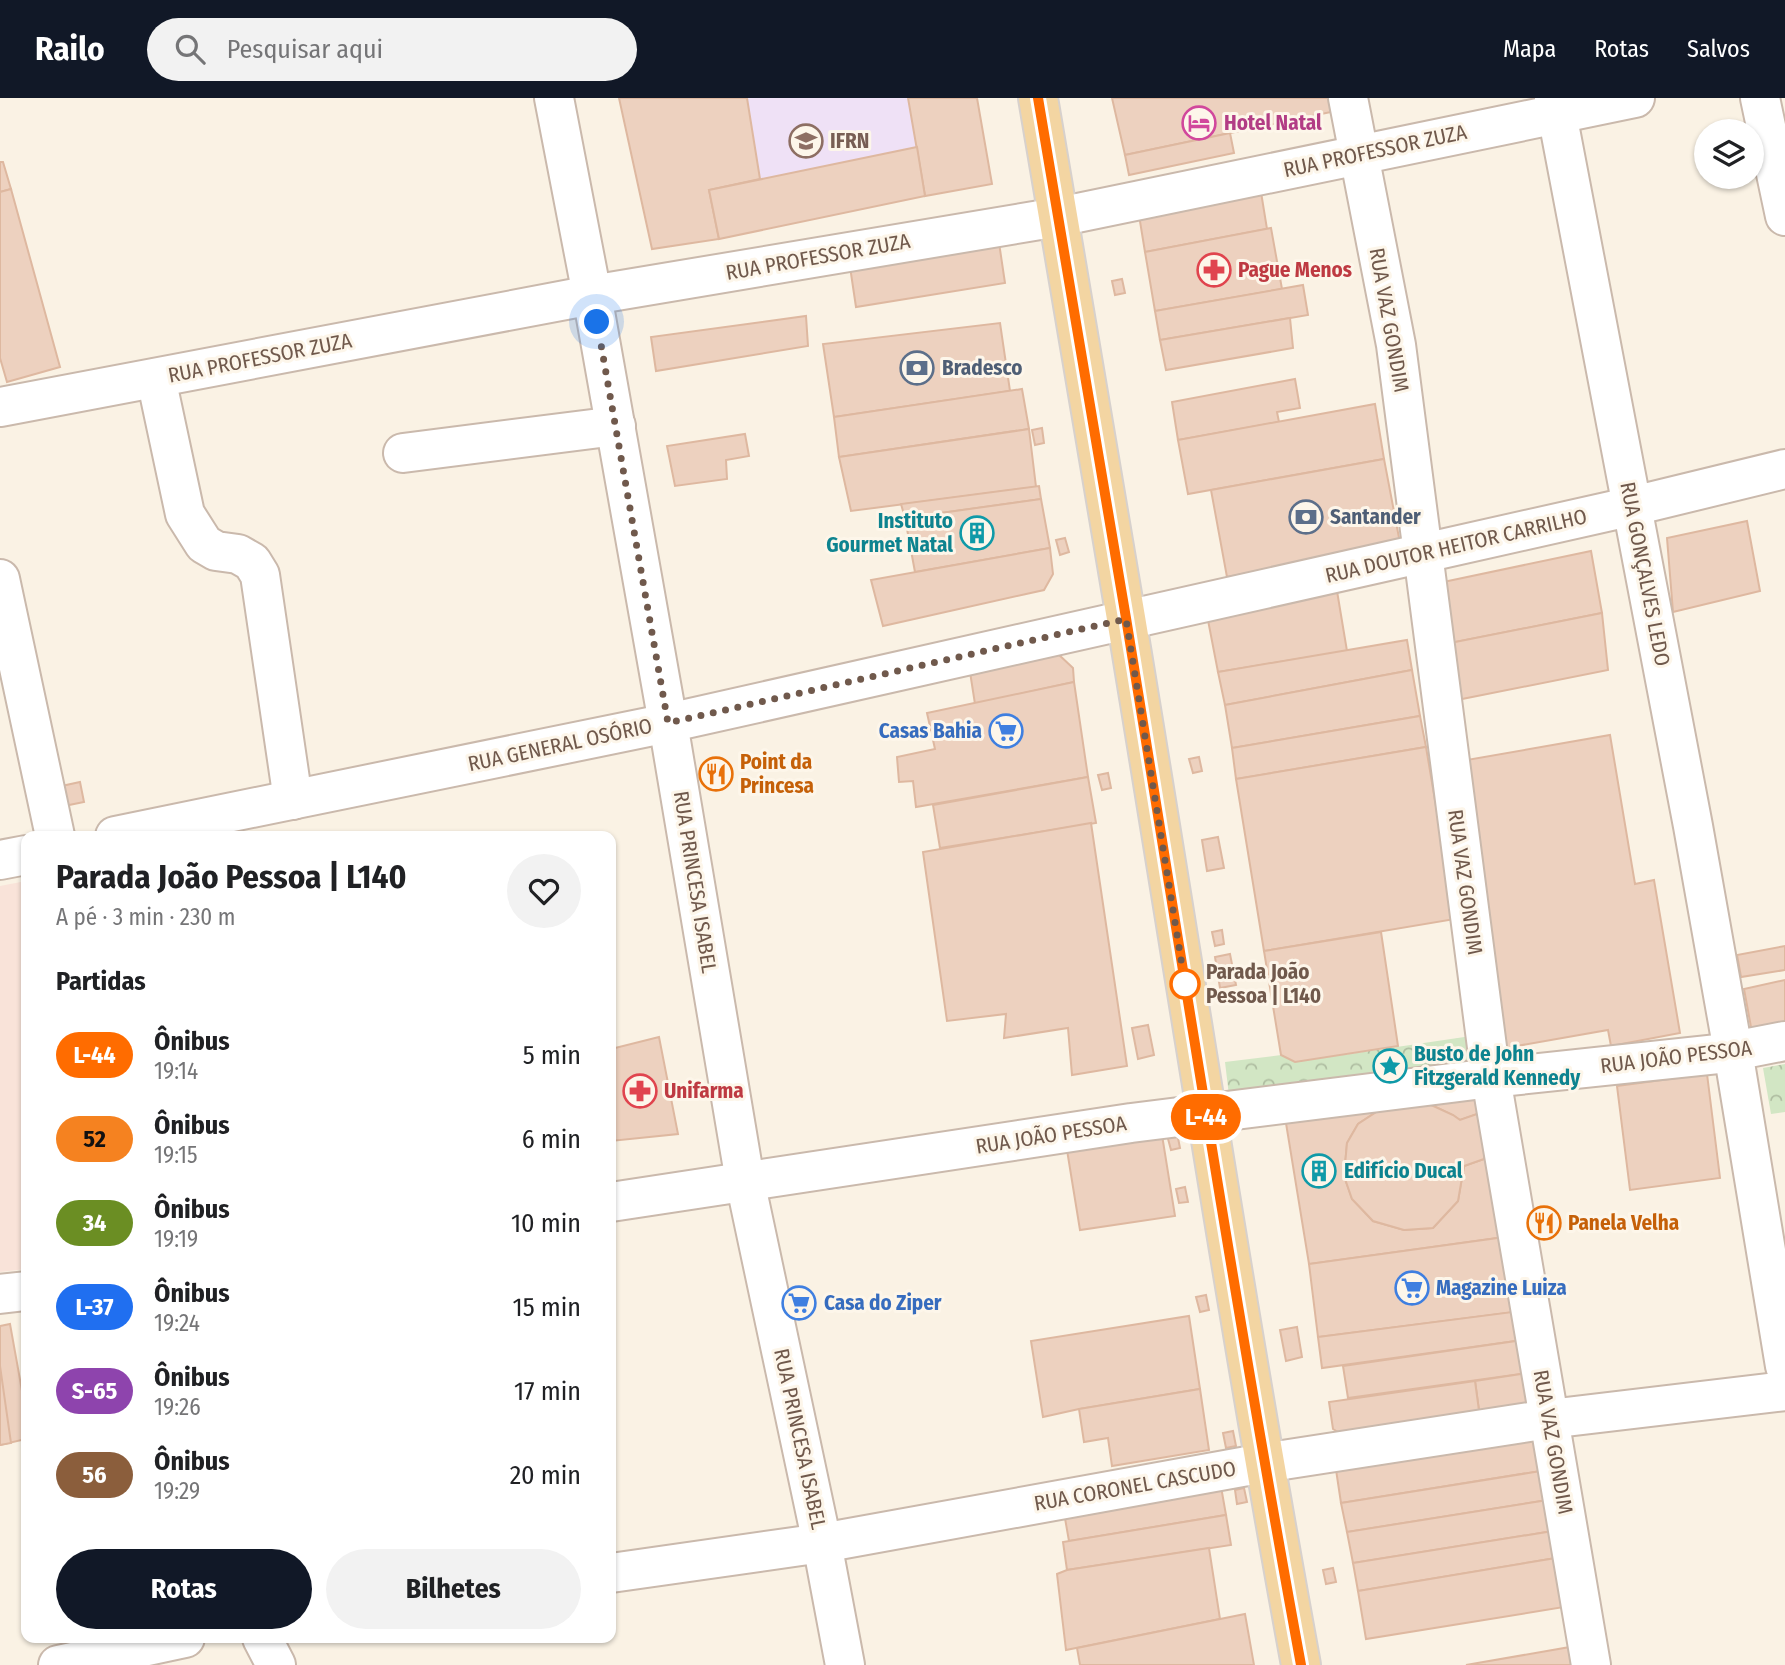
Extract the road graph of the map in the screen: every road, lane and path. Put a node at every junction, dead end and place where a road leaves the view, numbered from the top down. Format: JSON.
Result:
{"nodes":[{"id":1,"x":554,"y":98,"type":"edge"},
{"id":2,"x":1038,"y":98,"type":"edge"},
{"id":3,"x":1348,"y":98,"type":"edge"},
{"id":4,"x":1635,"y":98,"type":"edge"},
{"id":5,"x":1760,"y":98,"type":"edge"},
{"id":6,"x":1555,"y":106,"type":"edge"},
{"id":7,"x":1359,"y":154,"type":"junction"},
{"id":8,"x":1058,"y":216,"type":"junction"},
{"id":9,"x":1785,"y":216,"type":"edge"},
{"id":10,"x":592,"y":295,"type":"junction"},
{"id":11,"x":156,"y":378,"type":"junction"},
{"id":12,"x":0,"y":407,"type":"edge"},
{"id":13,"x":616,"y":426,"type":"junction"},
{"id":14,"x":403,"y":453,"type":"dead end"},
{"id":15,"x":1785,"y":469,"type":"edge"},
{"id":16,"x":1633,"y":506,"type":"junction"},
{"id":17,"x":1422,"y":554,"type":"junction"},
{"id":18,"x":0,"y":579,"type":"edge"},
{"id":19,"x":1126,"y":619,"type":"junction"},
{"id":20,"x":668,"y":723,"type":"junction"},
{"id":21,"x":293,"y":800,"type":"junction"},
{"id":22,"x":54,"y":831,"type":"edge"},
{"id":23,"x":140,"y":831,"type":"edge"},
{"id":24,"x":21,"y":856,"type":"edge"},
{"id":25,"x":0,"y":860,"type":"edge"},
{"id":26,"x":1785,"y":1041,"type":"edge"},
{"id":27,"x":1732,"y":1051,"type":"junction"},
{"id":28,"x":1491,"y":1078,"type":"junction"},
{"id":29,"x":1205,"y":1114,"type":"junction"},
{"id":30,"x":745,"y":1181,"type":"junction"},
{"id":31,"x":616,"y":1201,"type":"edge"},
{"id":32,"x":21,"y":1292,"type":"edge"},
{"id":33,"x":0,"y":1294,"type":"edge"},
{"id":34,"x":1785,"y":1366,"type":"edge"},
{"id":35,"x":1785,"y":1391,"type":"edge"},
{"id":36,"x":1549,"y":1419,"type":"junction"},
{"id":37,"x":1264,"y":1463,"type":"junction"},
{"id":38,"x":822,"y":1543,"type":"junction"},
{"id":39,"x":616,"y":1572,"type":"edge"},
{"id":40,"x":161,"y":1643,"type":"edge"},
{"id":41,"x":265,"y":1643,"type":"edge"},
{"id":42,"x":58,"y":1665,"type":"edge"},
{"id":43,"x":276,"y":1665,"type":"edge"},
{"id":44,"x":845,"y":1665,"type":"edge"},
{"id":45,"x":1301,"y":1665,"type":"edge"},
{"id":46,"x":1591,"y":1665,"type":"edge"}],
"edges":[{"from":1,"to":10,"type":"street","name":"RUA PRINCESA ISABEL"},
{"from":2,"to":8,"type":"main road"},
{"from":3,"to":7,"type":"street","name":"RUA VAZ GONDIM"},
{"from":4,"to":6,"type":"street","name":"RUA PROFESSOR ZUZA"},
{"from":5,"to":9,"type":"street"},
{"from":6,"to":7,"type":"street","name":"RUA PROFESSOR ZUZA"},
{"from":6,"to":16,"type":"street","name":"RUA GONÇALVES LEDO"},
{"from":7,"to":8,"type":"street","name":"RUA PROFESSOR ZUZA"},
{"from":7,"to":17,"type":"street","name":"RUA VAZ GONDIM"},
{"from":8,"to":10,"type":"street","name":"RUA PROFESSOR ZUZA"},
{"from":8,"to":19,"type":"main road"},
{"from":10,"to":11,"type":"street","name":"RUA PROFESSOR ZUZA"},
{"from":10,"to":13,"type":"street","name":"RUA PRINCESA ISABEL"},
{"from":11,"to":12,"type":"street","name":"RUA PROFESSOR ZUZA"},
{"from":11,"to":21,"type":"street"},
{"from":13,"to":14,"type":"street"},
{"from":13,"to":20,"type":"street","name":"RUA PRINCESA ISABEL"},
{"from":15,"to":16,"type":"street","name":"RUA DOUTOR HEITOR CARRILHO"},
{"from":16,"to":17,"type":"street","name":"RUA DOUTOR HEITOR CARRILHO"},
{"from":16,"to":27,"type":"street","name":"RUA GONÇALVES LEDO"},
{"from":17,"to":19,"type":"street","name":"RUA DOUTOR HEITOR CARRILHO"},
{"from":17,"to":28,"type":"street","name":"RUA VAZ GONDIM"},
{"from":18,"to":22,"type":"street"},
{"from":19,"to":20,"type":"street","name":"RUA GENERAL OSÓRIO"},
{"from":19,"to":29,"type":"main road"},
{"from":20,"to":21,"type":"street","name":"RUA GENERAL OSÓRIO"},
{"from":20,"to":30,"type":"street","name":"RUA PRINCESA ISABEL"},
{"from":21,"to":23,"type":"street","name":"RUA GENERAL OSÓRIO"},
{"from":24,"to":25,"type":"street"},
{"from":26,"to":27,"type":"street","name":"RUA JOÃO PESSOA"},
{"from":27,"to":28,"type":"street","name":"RUA JOÃO PESSOA"},
{"from":27,"to":34,"type":"street","name":"RUA GONÇALVES LEDO"},
{"from":28,"to":29,"type":"street","name":"RUA JOÃO PESSOA"},
{"from":28,"to":36,"type":"street","name":"RUA VAZ GONDIM"},
{"from":29,"to":30,"type":"street","name":"RUA JOÃO PESSOA"},
{"from":29,"to":37,"type":"main road"},
{"from":30,"to":31,"type":"street","name":"RUA JOÃO PESSOA"},
{"from":30,"to":38,"type":"street","name":"RUA PRINCESA ISABEL"},
{"from":32,"to":33,"type":"street"},
{"from":35,"to":36,"type":"street","name":"RUA CORONEL CASCUDO"},
{"from":36,"to":37,"type":"street","name":"RUA CORONEL CASCUDO"},
{"from":36,"to":46,"type":"street","name":"RUA VAZ GONDIM"},
{"from":37,"to":38,"type":"street","name":"RUA CORONEL CASCUDO"},
{"from":37,"to":45,"type":"main road"},
{"from":38,"to":39,"type":"street","name":"RUA CORONEL CASCUDO"},
{"from":38,"to":44,"type":"street","name":"RUA PRINCESA ISABEL"},
{"from":40,"to":42,"type":"street"},
{"from":41,"to":43,"type":"street"}]}
